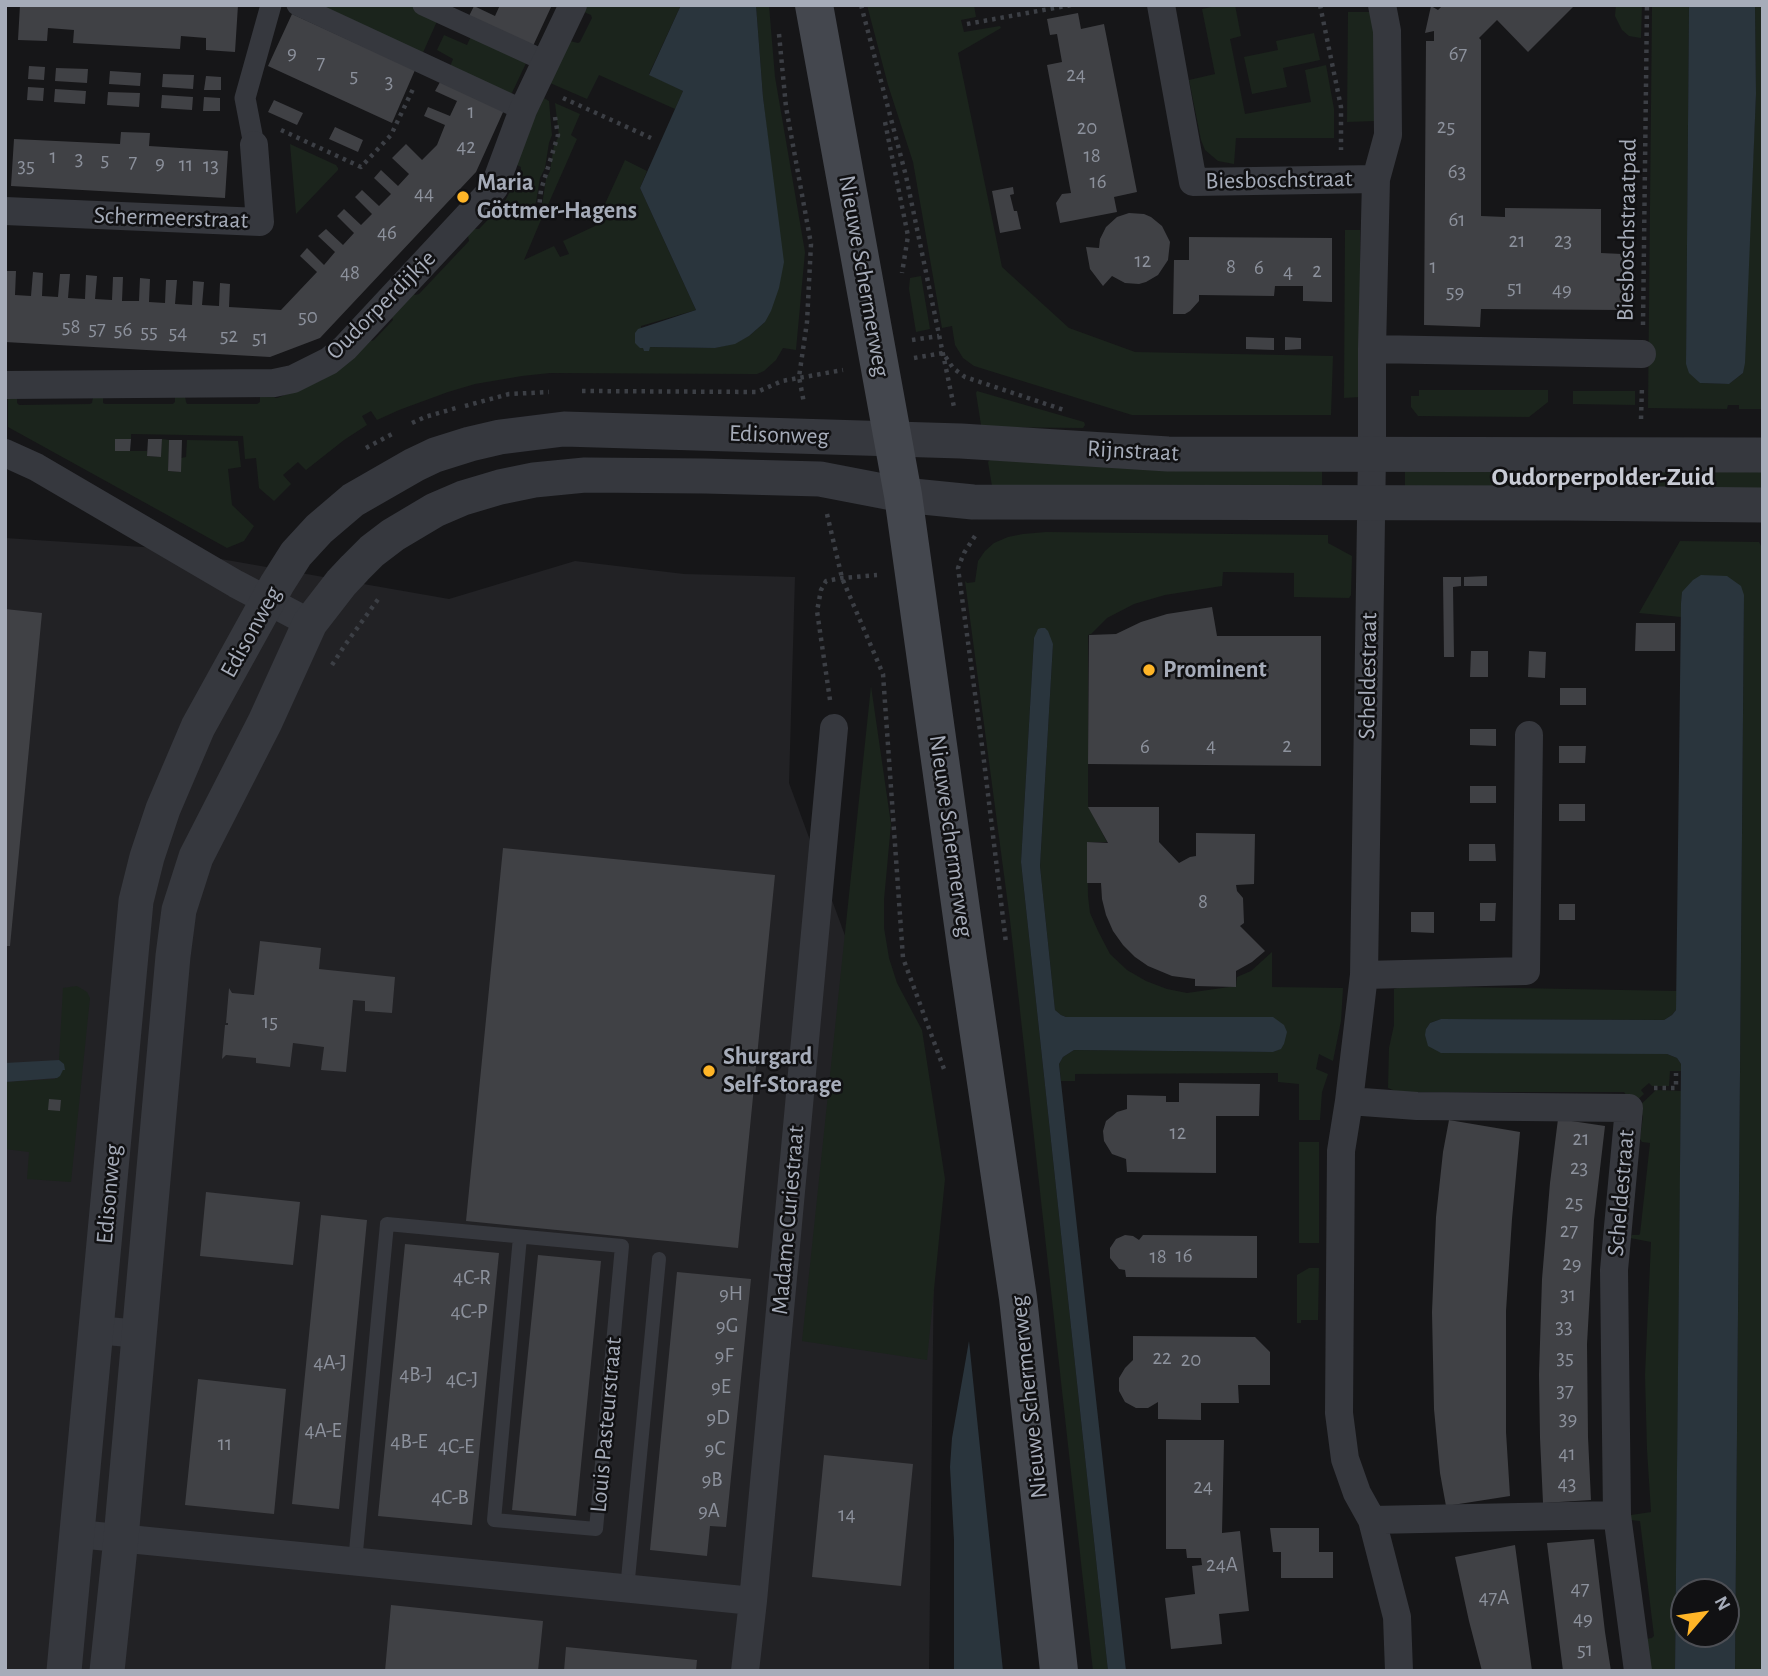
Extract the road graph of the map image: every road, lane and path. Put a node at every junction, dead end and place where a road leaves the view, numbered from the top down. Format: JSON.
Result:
{"nodes":[{"id":1,"x":271,"y":5,"type":"edge"},
{"id":2,"x":296,"y":5,"type":"edge"},
{"id":3,"x":423,"y":5,"type":"edge"},
{"id":4,"x":573,"y":5,"type":"edge"},
{"id":5,"x":814,"y":5,"type":"edge"},
{"id":6,"x":861,"y":5,"type":"edge"},
{"id":7,"x":1071,"y":5,"type":"edge"},
{"id":8,"x":1161,"y":5,"type":"edge"},
{"id":9,"x":1321,"y":5,"type":"edge"},
{"id":10,"x":1382,"y":5,"type":"edge"},
{"id":11,"x":1647,"y":5,"type":"edge"},
{"id":12,"x":967,"y":24,"type":"dead end"},
{"id":13,"x":779,"y":31,"type":"dead end"},
{"id":14,"x":545,"y":61,"type":"junction"},
{"id":15,"x":424,"y":65,"type":"junction"},
{"id":16,"x":559,"y":96,"type":"dead end"},
{"id":17,"x":523,"y":110,"type":"junction"},
{"id":18,"x":248,"y":114,"type":"junction"},
{"id":19,"x":554,"y":115,"type":"dead end"},
{"id":20,"x":885,"y":122,"type":"dead end"},
{"id":21,"x":651,"y":138,"type":"dead end"},
{"id":22,"x":254,"y":145,"type":"joint"},
{"id":23,"x":1376,"y":178,"type":"junction"},
{"id":24,"x":1341,"y":179,"type":"junction"},
{"id":25,"x":5,"y":211,"type":"edge"},
{"id":26,"x":555,"y":218,"type":"dead end"},
{"id":27,"x":902,"y":281,"type":"dead end"},
{"id":28,"x":939,"y":336,"type":"junction"},
{"id":29,"x":911,"y":340,"type":"dead end"},
{"id":30,"x":1372,"y":349,"type":"junction"},
{"id":31,"x":943,"y":353,"type":"junction"},
{"id":32,"x":1642,"y":354,"type":"junction"},
{"id":33,"x":5,"y":385,"type":"edge"},
{"id":34,"x":1075,"y":413,"type":"dead end"},
{"id":35,"x":811,"y":436,"type":"junction"},
{"id":36,"x":894,"y":439,"type":"junction"},
{"id":37,"x":961,"y":441,"type":"junction"},
{"id":38,"x":5,"y":453,"type":"edge"},
{"id":39,"x":1372,"y":454,"type":"junction"},
{"id":40,"x":1640,"y":455,"type":"junction"},
{"id":41,"x":1763,"y":455,"type":"edge"},
{"id":42,"x":820,"y":479,"type":"junction"},
{"id":43,"x":903,"y":495,"type":"junction"},
{"id":44,"x":973,"y":502,"type":"junction"},
{"id":45,"x":1370,"y":503,"type":"junction"},
{"id":46,"x":1763,"y":505,"type":"edge"},
{"id":47,"x":958,"y":568,"type":"dead end"},
{"id":48,"x":842,"y":578,"type":"junction"},
{"id":49,"x":384,"y":593,"type":"dead end"},
{"id":50,"x":267,"y":601,"type":"junction"},
{"id":51,"x":310,"y":623,"type":"junction"},
{"id":52,"x":331,"y":668,"type":"dead end"},
{"id":53,"x":834,"y":728,"type":"joint"},
{"id":54,"x":1529,"y":735,"type":"dead end"},
{"id":55,"x":1364,"y":975,"type":"junction"},
{"id":56,"x":1675,"y":1073,"type":"dead end"},
{"id":57,"x":947,"y":1081,"type":"dead end"},
{"id":58,"x":1657,"y":1088,"type":"dead end"},
{"id":59,"x":1349,"y":1101,"type":"junction"},
{"id":60,"x":520,"y":1237,"type":"junction"},
{"id":61,"x":659,"y":1259,"type":"dead end"},
{"id":62,"x":97,"y":1330,"type":"junction"},
{"id":63,"x":139,"y":1334,"type":"junction"},
{"id":64,"x":1617,"y":1515,"type":"junction"},
{"id":65,"x":1372,"y":1520,"type":"junction"},
{"id":66,"x":78,"y":1534,"type":"junction"},
{"id":67,"x":121,"y":1538,"type":"junction"},
{"id":68,"x":355,"y":1562,"type":"junction"},
{"id":69,"x":627,"y":1589,"type":"junction"},
{"id":70,"x":753,"y":1601,"type":"junction"},
{"id":71,"x":64,"y":1671,"type":"edge"},
{"id":72,"x":107,"y":1671,"type":"edge"},
{"id":73,"x":745,"y":1671,"type":"edge"},
{"id":74,"x":1059,"y":1671,"type":"edge"},
{"id":75,"x":1399,"y":1671,"type":"edge"},
{"id":76,"x":1638,"y":1671,"type":"edge"}],
"edges":[{"from":1,"to":18,"type":"street"},
{"from":2,"to":15,"type":"street"},
{"from":3,"to":14,"type":"street"},
{"from":4,"to":14,"type":"street","name":"Oudorperdijkje"},
{"from":5,"to":36,"type":"main road","name":"Nieuwe Schermerweg"},
{"from":6,"to":28,"type":"path"},
{"from":7,"to":12,"type":"path"},
{"from":8,"to":24,"type":"street","name":"Biesboschstraat"},
{"from":9,"to":24,"type":"path"},
{"from":10,"to":23,"type":"street","name":"Biesboschstraat"},
{"from":11,"to":32,"type":"path","name":"Biesboschstraatpad"},
{"from":13,"to":35,"type":"path"},
{"from":14,"to":17,"type":"street","name":"Oudorperdijkje"},
{"from":15,"to":17,"type":"street"},
{"from":15,"to":18,"type":"path"},
{"from":16,"to":21,"type":"path"},
{"from":17,"to":33,"type":"street","name":"Oudorperdijkje"},
{"from":18,"to":22,"type":"street"},
{"from":19,"to":26,"type":"path"},
{"from":20,"to":27,"type":"path"},
{"from":22,"to":25,"type":"street","name":"Schermeerstraat"},
{"from":23,"to":24,"type":"street","name":"Biesboschstraat"},
{"from":23,"to":30,"type":"street","name":"Biesboschstraat"},
{"from":28,"to":29,"type":"path"},
{"from":28,"to":31,"type":"path"},
{"from":30,"to":32,"type":"street"},
{"from":30,"to":39,"type":"street","name":"Biesboschstraat"},
{"from":31,"to":34,"type":"path"},
{"from":31,"to":37,"type":"path"},
{"from":32,"to":40,"type":"path","name":"Biesboschstraatpad"},
{"from":35,"to":36,"type":"street","name":"Edisonweg"},
{"from":35,"to":50,"type":"street","name":"Edisonweg"},
{"from":36,"to":37,"type":"street","name":"Rijnstraat"},
{"from":36,"to":43,"type":"main road","name":"Nieuwe Schermerweg"},
{"from":37,"to":39,"type":"street","name":"Rijnstraat"},
{"from":38,"to":50,"type":"street"},
{"from":39,"to":40,"type":"street","name":"Rijnstraat"},
{"from":39,"to":45,"type":"street"},
{"from":40,"to":41,"type":"street","name":"Rijnstraat"},
{"from":42,"to":43,"type":"street","name":"Edisonweg"},
{"from":42,"to":48,"type":"path"},
{"from":42,"to":51,"type":"street","name":"Edisonweg"},
{"from":43,"to":44,"type":"street","name":"Rijnstraat"},
{"from":43,"to":74,"type":"main road","name":"Nieuwe Schermerweg"},
{"from":44,"to":45,"type":"street","name":"Rijnstraat"},
{"from":44,"to":47,"type":"path"},
{"from":45,"to":46,"type":"street","name":"Rijnstraat"},
{"from":45,"to":55,"type":"street","name":"Scheldestraat"},
{"from":48,"to":53,"type":"path"},
{"from":48,"to":57,"type":"path"},
{"from":49,"to":52,"type":"path"},
{"from":50,"to":51,"type":"street"},
{"from":50,"to":62,"type":"street","name":"Edisonweg"},
{"from":51,"to":63,"type":"street","name":"Edisonweg"},
{"from":53,"to":70,"type":"street","name":"Madame Curiestraat"},
{"from":54,"to":55,"type":"street"},
{"from":55,"to":59,"type":"street","name":"Scheldestraat"},
{"from":56,"to":58,"type":"path"},
{"from":59,"to":64,"type":"street","name":"Scheldestraat"},
{"from":59,"to":65,"type":"street","name":"Scheldestraat"},
{"from":60,"to":60,"type":"lane","name":"Louis Pasteurstraat"},
{"from":60,"to":68,"type":"lane","name":"Louis Pasteurstraat"},
{"from":61,"to":69,"type":"lane","name":"Louis Pasteurstraat"},
{"from":62,"to":63,"type":"street"},
{"from":62,"to":66,"type":"street","name":"Edisonweg"},
{"from":63,"to":67,"type":"street","name":"Edisonweg"},
{"from":64,"to":65,"type":"street"},
{"from":64,"to":76,"type":"street","name":"Scheldestraat"},
{"from":65,"to":75,"type":"street","name":"Scheldestraat"},
{"from":66,"to":67,"type":"street"},
{"from":66,"to":71,"type":"street","name":"Edisonweg"},
{"from":67,"to":68,"type":"street"},
{"from":67,"to":72,"type":"street","name":"Edisonweg"},
{"from":68,"to":69,"type":"street"},
{"from":69,"to":70,"type":"street"},
{"from":70,"to":73,"type":"street","name":"Madame Curiestraat"}]}
